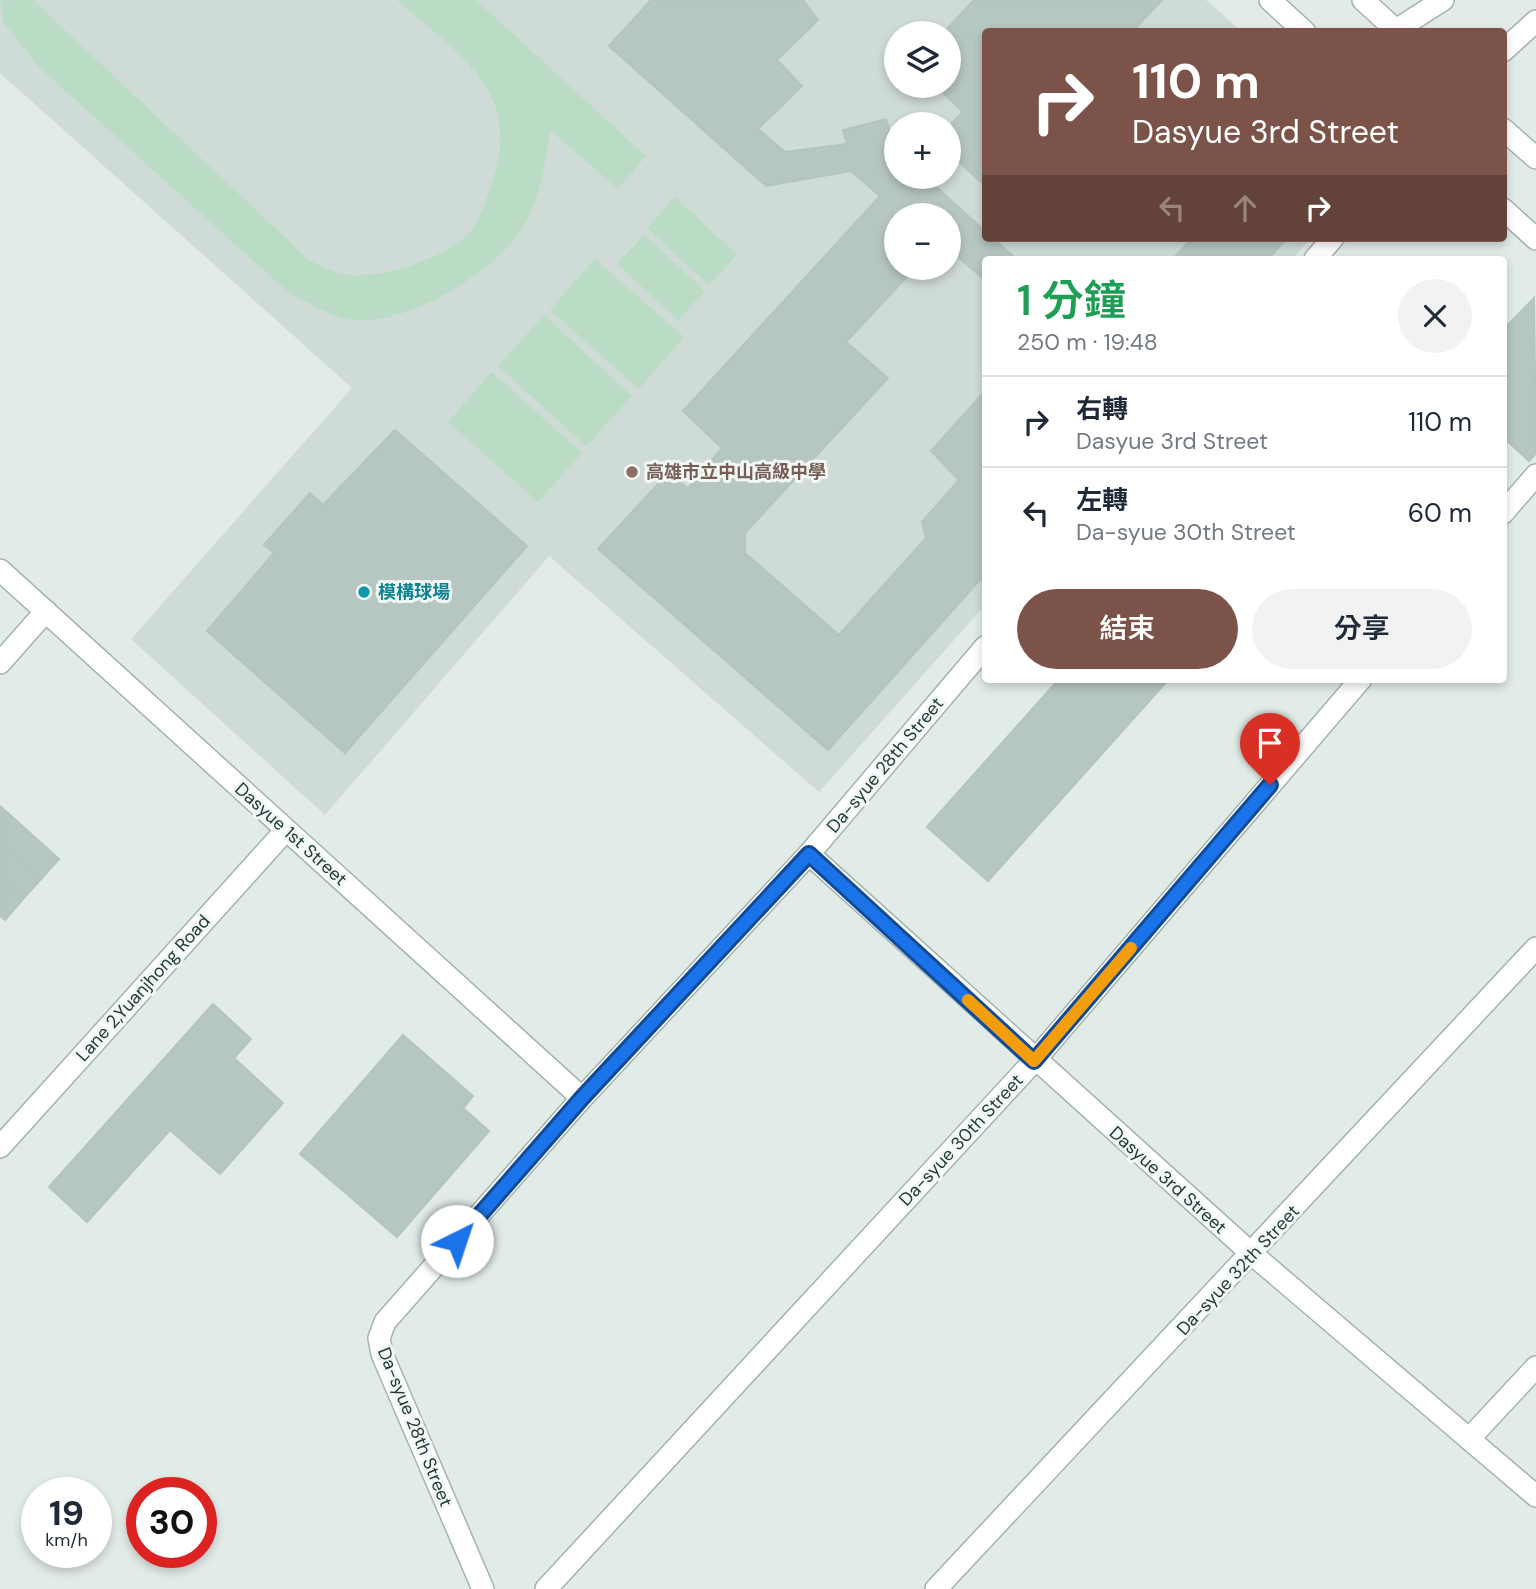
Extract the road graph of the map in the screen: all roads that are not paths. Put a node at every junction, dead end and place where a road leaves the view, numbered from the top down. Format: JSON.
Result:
{"nodes":[{"id":1,"x":1270,"y":0,"type":"edge"},
{"id":2,"x":1363,"y":0,"type":"edge"},
{"id":3,"x":1443,"y":0,"type":"edge"},
{"id":4,"x":1536,"y":21,"type":"edge"},
{"id":5,"x":1301,"y":28,"type":"edge"},
{"id":6,"x":1394,"y":28,"type":"edge"},
{"id":7,"x":1401,"y":28,"type":"edge"},
{"id":8,"x":1507,"y":47,"type":"edge"},
{"id":9,"x":1507,"y":133,"type":"edge"},
{"id":10,"x":1536,"y":158,"type":"edge"},
{"id":11,"x":1507,"y":213,"type":"edge"},
{"id":12,"x":1536,"y":239,"type":"edge"},
{"id":13,"x":1330,"y":242,"type":"edge"},
{"id":14,"x":1318,"y":256,"type":"edge"},
{"id":15,"x":1536,"y":475,"type":"edge"},
{"id":16,"x":1507,"y":508,"type":"edge"},
{"id":17,"x":0,"y":570,"type":"edge"},
{"id":18,"x":46,"y":611,"type":"junction"},
{"id":19,"x":982,"y":651,"type":"edge"},
{"id":20,"x":0,"y":663,"type":"edge"},
{"id":21,"x":1358,"y":683,"type":"edge"},
{"id":22,"x":286,"y":830,"type":"junction"},
{"id":23,"x":809,"y":854,"type":"junction"},
{"id":24,"x":1536,"y":948,"type":"edge"},
{"id":25,"x":1034,"y":1061,"type":"junction"},
{"id":26,"x":582,"y":1098,"type":"junction"},
{"id":27,"x":0,"y":1147,"type":"edge"},
{"id":28,"x":1252,"y":1254,"type":"junction"},
{"id":29,"x":1536,"y":1367,"type":"edge"},
{"id":30,"x":1469,"y":1439,"type":"junction"},
{"id":31,"x":1536,"y":1496,"type":"edge"},
{"id":32,"x":483,"y":1589,"type":"edge"},
{"id":33,"x":546,"y":1589,"type":"edge"},
{"id":34,"x":936,"y":1589,"type":"edge"}],
"edges":[{"from":1,"to":5,"type":"street"},
{"from":2,"to":6,"type":"street"},
{"from":3,"to":7,"type":"street"},
{"from":4,"to":8,"type":"street"},
{"from":9,"to":10,"type":"street"},
{"from":11,"to":12,"type":"street"},
{"from":13,"to":14,"type":"street"},
{"from":15,"to":16,"type":"street"},
{"from":17,"to":18,"type":"street","name":"Dasyue 1st Street"},
{"from":18,"to":20,"type":"street"},
{"from":18,"to":22,"type":"street","name":"Dasyue 1st Street"},
{"from":19,"to":23,"type":"street","name":"Da-syue 28th Street"},
{"from":21,"to":25,"type":"street","name":"Da-syue 30th Street"},
{"from":22,"to":26,"type":"street","name":"Dasyue 1st Street"},
{"from":22,"to":27,"type":"street","name":"Lane 2,Yuanjhong Road"},
{"from":23,"to":25,"type":"street","name":"Dasyue 3rd Street"},
{"from":23,"to":26,"type":"street","name":"Da-syue 28th Street"},
{"from":24,"to":28,"type":"street","name":"Da-syue 32th Street"},
{"from":25,"to":28,"type":"street","name":"Dasyue 3rd Street"},
{"from":25,"to":33,"type":"street","name":"Da-syue 30th Street"},
{"from":26,"to":32,"type":"street","name":"Da-syue 28th Street"},
{"from":28,"to":30,"type":"street","name":"Dasyue 3rd Street"},
{"from":28,"to":34,"type":"street","name":"Da-syue 32th Street"},
{"from":29,"to":30,"type":"street"},
{"from":30,"to":31,"type":"street","name":"Dasyue 3rd Street"}]}
